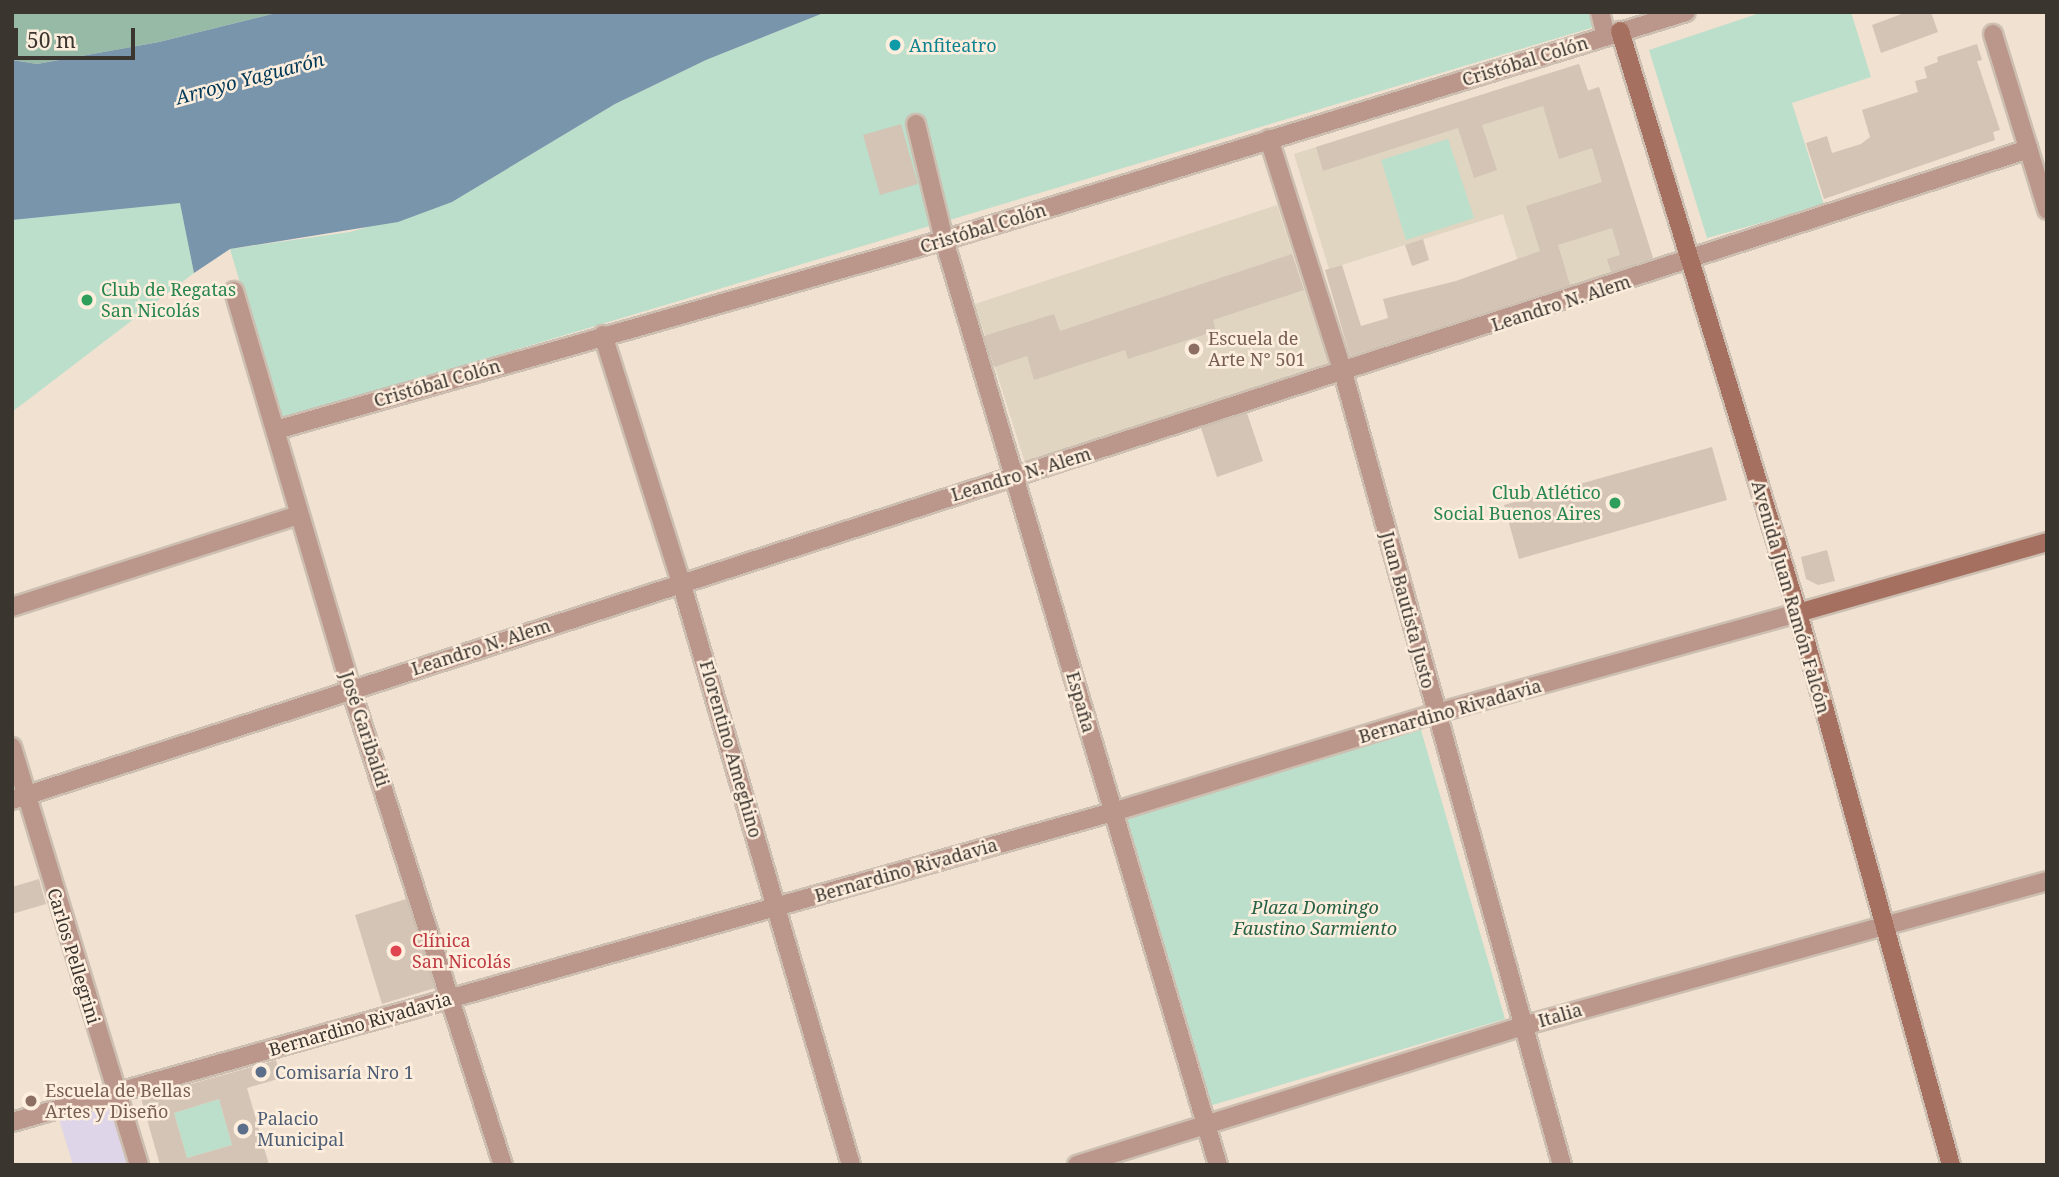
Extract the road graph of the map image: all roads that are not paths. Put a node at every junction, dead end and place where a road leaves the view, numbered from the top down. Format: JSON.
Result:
{"nodes":[{"id":1,"x":1600,"y":12,"type":"edge"},
{"id":2,"x":1686,"y":12,"type":"edge"},
{"id":3,"x":1624,"y":27,"type":"edge"},
{"id":4,"x":1993,"y":34,"type":"dead end"},
{"id":5,"x":916,"y":124,"type":"dead end"},
{"id":6,"x":1269,"y":139,"type":"junction"},
{"id":7,"x":2029,"y":149,"type":"junction"},
{"id":8,"x":2047,"y":210,"type":"edge"},
{"id":9,"x":944,"y":240,"type":"junction"},
{"id":10,"x":1689,"y":261,"type":"junction"},
{"id":11,"x":234,"y":291,"type":"dead end"},
{"id":12,"x":603,"y":335,"type":"junction"},
{"id":13,"x":1343,"y":372,"type":"junction"},
{"id":14,"x":276,"y":430,"type":"junction"},
{"id":15,"x":1016,"y":474,"type":"junction"},
{"id":16,"x":299,"y":515,"type":"junction"},
{"id":17,"x":2047,"y":542,"type":"edge"},
{"id":18,"x":681,"y":582,"type":"junction"},
{"id":19,"x":12,"y":607,"type":"edge"},
{"id":20,"x":1798,"y":613,"type":"junction"},
{"id":21,"x":351,"y":689,"type":"junction"},
{"id":22,"x":1437,"y":713,"type":"junction"},
{"id":23,"x":12,"y":747,"type":"edge"},
{"id":24,"x":19,"y":797,"type":"edge"},
{"id":25,"x":1113,"y":812,"type":"junction"},
{"id":26,"x":2047,"y":881,"type":"edge"},
{"id":27,"x":777,"y":906,"type":"junction"},
{"id":28,"x":1884,"y":926,"type":"junction"},
{"id":29,"x":453,"y":998,"type":"junction"},
{"id":30,"x":1523,"y":1026,"type":"junction"},
{"id":31,"x":115,"y":1093,"type":"junction"},
{"id":32,"x":12,"y":1122,"type":"edge"},
{"id":33,"x":1207,"y":1128,"type":"junction"},
{"id":34,"x":139,"y":1165,"type":"edge"},
{"id":35,"x":503,"y":1165,"type":"edge"},
{"id":36,"x":851,"y":1165,"type":"edge"},
{"id":37,"x":1077,"y":1165,"type":"edge"},
{"id":38,"x":1218,"y":1165,"type":"edge"},
{"id":39,"x":1562,"y":1165,"type":"edge"},
{"id":40,"x":1951,"y":1165,"type":"edge"}],
"edges":[{"from":1,"to":3,"type":"street"},
{"from":2,"to":3,"type":"street","name":"Cristóbal Colón"},
{"from":3,"to":6,"type":"street","name":"Cristóbal Colón"},
{"from":3,"to":10,"type":"main road","name":"Avenida Juan Ramón Falcón"},
{"from":4,"to":7,"type":"street"},
{"from":5,"to":9,"type":"street","name":"España"},
{"from":6,"to":9,"type":"street","name":"Cristóbal Colón"},
{"from":6,"to":13,"type":"street","name":"Juan Bautista Justo"},
{"from":7,"to":8,"type":"street"},
{"from":7,"to":10,"type":"street","name":"Leandro N. Alem"},
{"from":9,"to":12,"type":"street","name":"Cristóbal Colón"},
{"from":9,"to":15,"type":"street","name":"España"},
{"from":10,"to":13,"type":"street","name":"Leandro N. Alem"},
{"from":10,"to":20,"type":"main road","name":"Avenida Juan Ramón Falcón"},
{"from":11,"to":14,"type":"street","name":"José Garibaldi"},
{"from":12,"to":14,"type":"street","name":"Cristóbal Colón"},
{"from":12,"to":18,"type":"street","name":"Florentino Ameghino"},
{"from":13,"to":15,"type":"street","name":"Leandro N. Alem"},
{"from":13,"to":22,"type":"street","name":"Juan Bautista Justo"},
{"from":14,"to":16,"type":"street","name":"José Garibaldi"},
{"from":15,"to":18,"type":"street","name":"Leandro N. Alem"},
{"from":15,"to":25,"type":"street","name":"España"},
{"from":16,"to":19,"type":"street"},
{"from":16,"to":21,"type":"street","name":"José Garibaldi"},
{"from":17,"to":20,"type":"main road"},
{"from":18,"to":21,"type":"street","name":"Leandro N. Alem"},
{"from":18,"to":27,"type":"street","name":"Florentino Ameghino"},
{"from":20,"to":22,"type":"street","name":"Bernardino Rivadavia"},
{"from":20,"to":28,"type":"main road","name":"Avenida Juan Ramón Falcón"},
{"from":21,"to":24,"type":"street","name":"Leandro N. Alem"},
{"from":21,"to":29,"type":"street","name":"José Garibaldi"},
{"from":22,"to":25,"type":"street","name":"Bernardino Rivadavia"},
{"from":22,"to":30,"type":"street","name":"Juan Bautista Justo"},
{"from":23,"to":24,"type":"street","name":"Carlos Pellegrini"},
{"from":24,"to":31,"type":"street","name":"Carlos Pellegrini"},
{"from":25,"to":27,"type":"street","name":"Bernardino Rivadavia"},
{"from":25,"to":33,"type":"street","name":"España"},
{"from":26,"to":28,"type":"street","name":"Italia"},
{"from":27,"to":29,"type":"street","name":"Bernardino Rivadavia"},
{"from":27,"to":36,"type":"street","name":"Florentino Ameghino"},
{"from":28,"to":30,"type":"street","name":"Italia"},
{"from":28,"to":40,"type":"main road","name":"Avenida Juan Ramón Falcón"},
{"from":29,"to":31,"type":"street","name":"Bernardino Rivadavia"},
{"from":29,"to":35,"type":"street","name":"José Garibaldi"},
{"from":30,"to":33,"type":"street","name":"Italia"},
{"from":30,"to":39,"type":"street","name":"Juan Bautista Justo"},
{"from":31,"to":32,"type":"street","name":"Bernardino Rivadavia"},
{"from":31,"to":34,"type":"street","name":"Carlos Pellegrini"},
{"from":33,"to":37,"type":"street","name":"Italia"},
{"from":33,"to":38,"type":"street","name":"España"}]}
